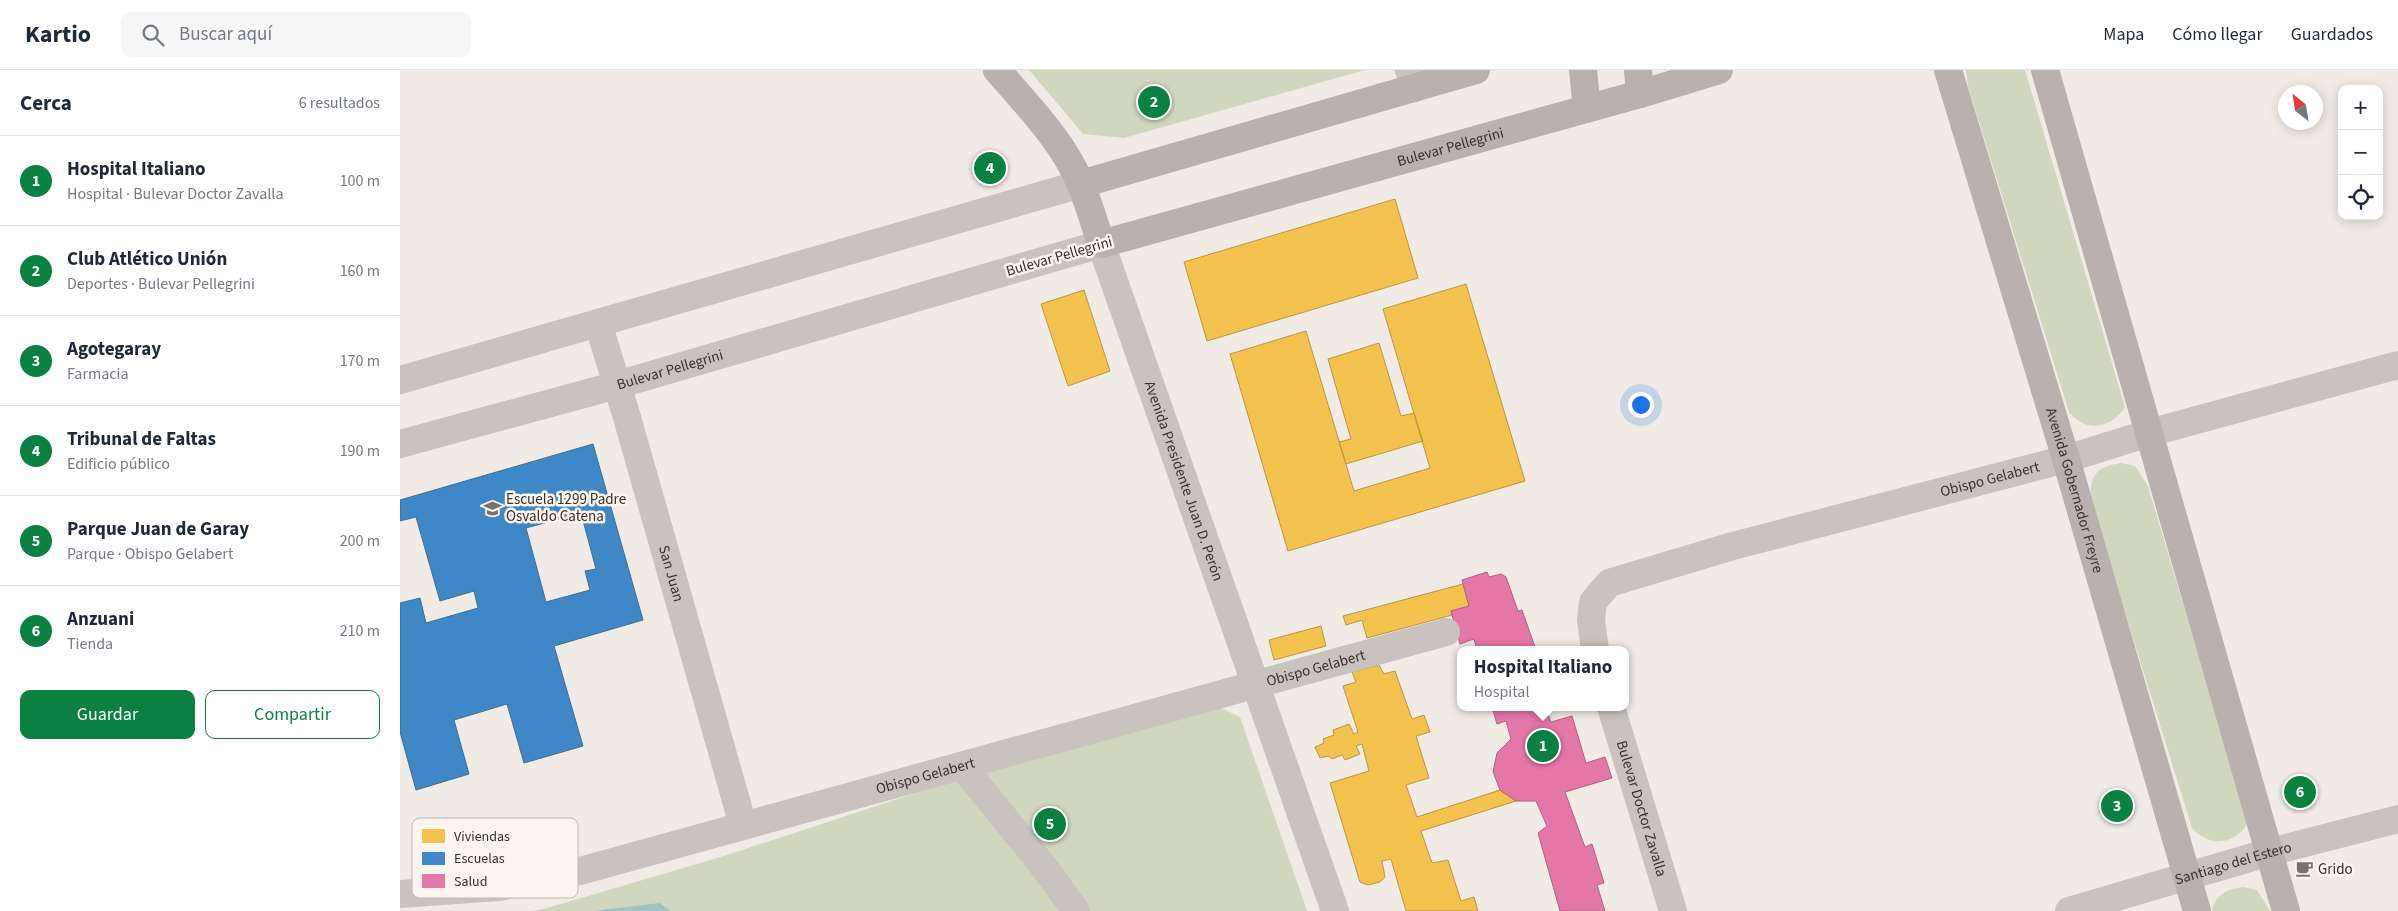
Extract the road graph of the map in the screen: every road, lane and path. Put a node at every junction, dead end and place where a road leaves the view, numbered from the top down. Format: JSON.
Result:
{"nodes":[{"id":1,"x":997,"y":70,"type":"edge"},
{"id":2,"x":1476,"y":70,"type":"edge"},
{"id":3,"x":1583,"y":70,"type":"edge"},
{"id":4,"x":1719,"y":70,"type":"edge"},
{"id":5,"x":1948,"y":70,"type":"edge"},
{"id":6,"x":2045,"y":70,"type":"edge"},
{"id":7,"x":1411,"y":79,"type":"edge"},
{"id":8,"x":1639,"y":82,"type":"edge"},
{"id":9,"x":1587,"y":109,"type":"junction"},
{"id":10,"x":1081,"y":184,"type":"junction"},
{"id":11,"x":1101,"y":244,"type":"junction"},
{"id":12,"x":598,"y":323,"type":"junction"},
{"id":13,"x":2398,"y":365,"type":"edge"},
{"id":14,"x":400,"y":380,"type":"edge"},
{"id":15,"x":618,"y":385,"type":"junction"},
{"id":16,"x":2149,"y":433,"type":"junction"},
{"id":17,"x":400,"y":444,"type":"edge"},
{"id":18,"x":2066,"y":458,"type":"junction"},
{"id":19,"x":1446,"y":632,"type":"dead end"},
{"id":20,"x":1594,"y":646,"type":"edge"},
{"id":21,"x":1256,"y":686,"type":"junction"},
{"id":22,"x":1612,"y":711,"type":"edge"},
{"id":23,"x":962,"y":766,"type":"junction"},
{"id":24,"x":2398,"y":818,"type":"edge"},
{"id":25,"x":743,"y":825,"type":"junction"},
{"id":26,"x":2270,"y":852,"type":"junction"},
{"id":27,"x":578,"y":870,"type":"edge"},
{"id":28,"x":2187,"y":877,"type":"junction"},
{"id":29,"x":1076,"y":911,"type":"edge"},
{"id":30,"x":1335,"y":911,"type":"edge"},
{"id":31,"x":1673,"y":911,"type":"edge"},
{"id":32,"x":2069,"y":911,"type":"edge"},
{"id":33,"x":2197,"y":911,"type":"edge"},
{"id":34,"x":2286,"y":911,"type":"edge"}],
"edges":[{"from":1,"to":10,"type":"main road","name":"Avenida Presidente Juan D. Perón"},
{"from":2,"to":7,"type":"main road"},
{"from":3,"to":9,"type":"main road"},
{"from":4,"to":8,"type":"main road","name":"Bulevar Pellegrini"},
{"from":5,"to":18,"type":"main road","name":"Avenida Gobernador Freyre"},
{"from":6,"to":16,"type":"main road"},
{"from":7,"to":10,"type":"main road"},
{"from":8,"to":9,"type":"main road","name":"Bulevar Pellegrini"},
{"from":9,"to":11,"type":"main road","name":"Bulevar Pellegrini"},
{"from":10,"to":11,"type":"main road","name":"Avenida Presidente Juan D. Perón"},
{"from":10,"to":12,"type":"street"},
{"from":11,"to":15,"type":"street","name":"Bulevar Pellegrini"},
{"from":11,"to":21,"type":"street","name":"Avenida Presidente Juan D. Perón"},
{"from":12,"to":14,"type":"street"},
{"from":12,"to":15,"type":"street","name":"San Juan"},
{"from":13,"to":16,"type":"street","name":"Obispo Gelabert"},
{"from":15,"to":17,"type":"street","name":"Bulevar Pellegrini"},
{"from":15,"to":25,"type":"street","name":"San Juan"},
{"from":16,"to":18,"type":"street","name":"Obispo Gelabert"},
{"from":16,"to":26,"type":"main road"},
{"from":18,"to":20,"type":"street","name":"Obispo Gelabert"},
{"from":18,"to":28,"type":"main road","name":"Avenida Gobernador Freyre"},
{"from":19,"to":21,"type":"street","name":"Obispo Gelabert"},
{"from":21,"to":23,"type":"street","name":"Obispo Gelabert"},
{"from":21,"to":30,"type":"street","name":"Avenida Presidente Juan D. Perón"},
{"from":22,"to":31,"type":"street","name":"Bulevar Doctor Zavalla"},
{"from":23,"to":25,"type":"street","name":"Obispo Gelabert"},
{"from":23,"to":29,"type":"street"},
{"from":24,"to":26,"type":"street","name":"Santiago del Estero"},
{"from":25,"to":27,"type":"street","name":"Obispo Gelabert"},
{"from":26,"to":28,"type":"street","name":"Santiago del Estero"},
{"from":26,"to":34,"type":"main road"},
{"from":28,"to":32,"type":"street","name":"Santiago del Estero"},
{"from":28,"to":33,"type":"main road","name":"Avenida Gobernador Freyre"}]}
